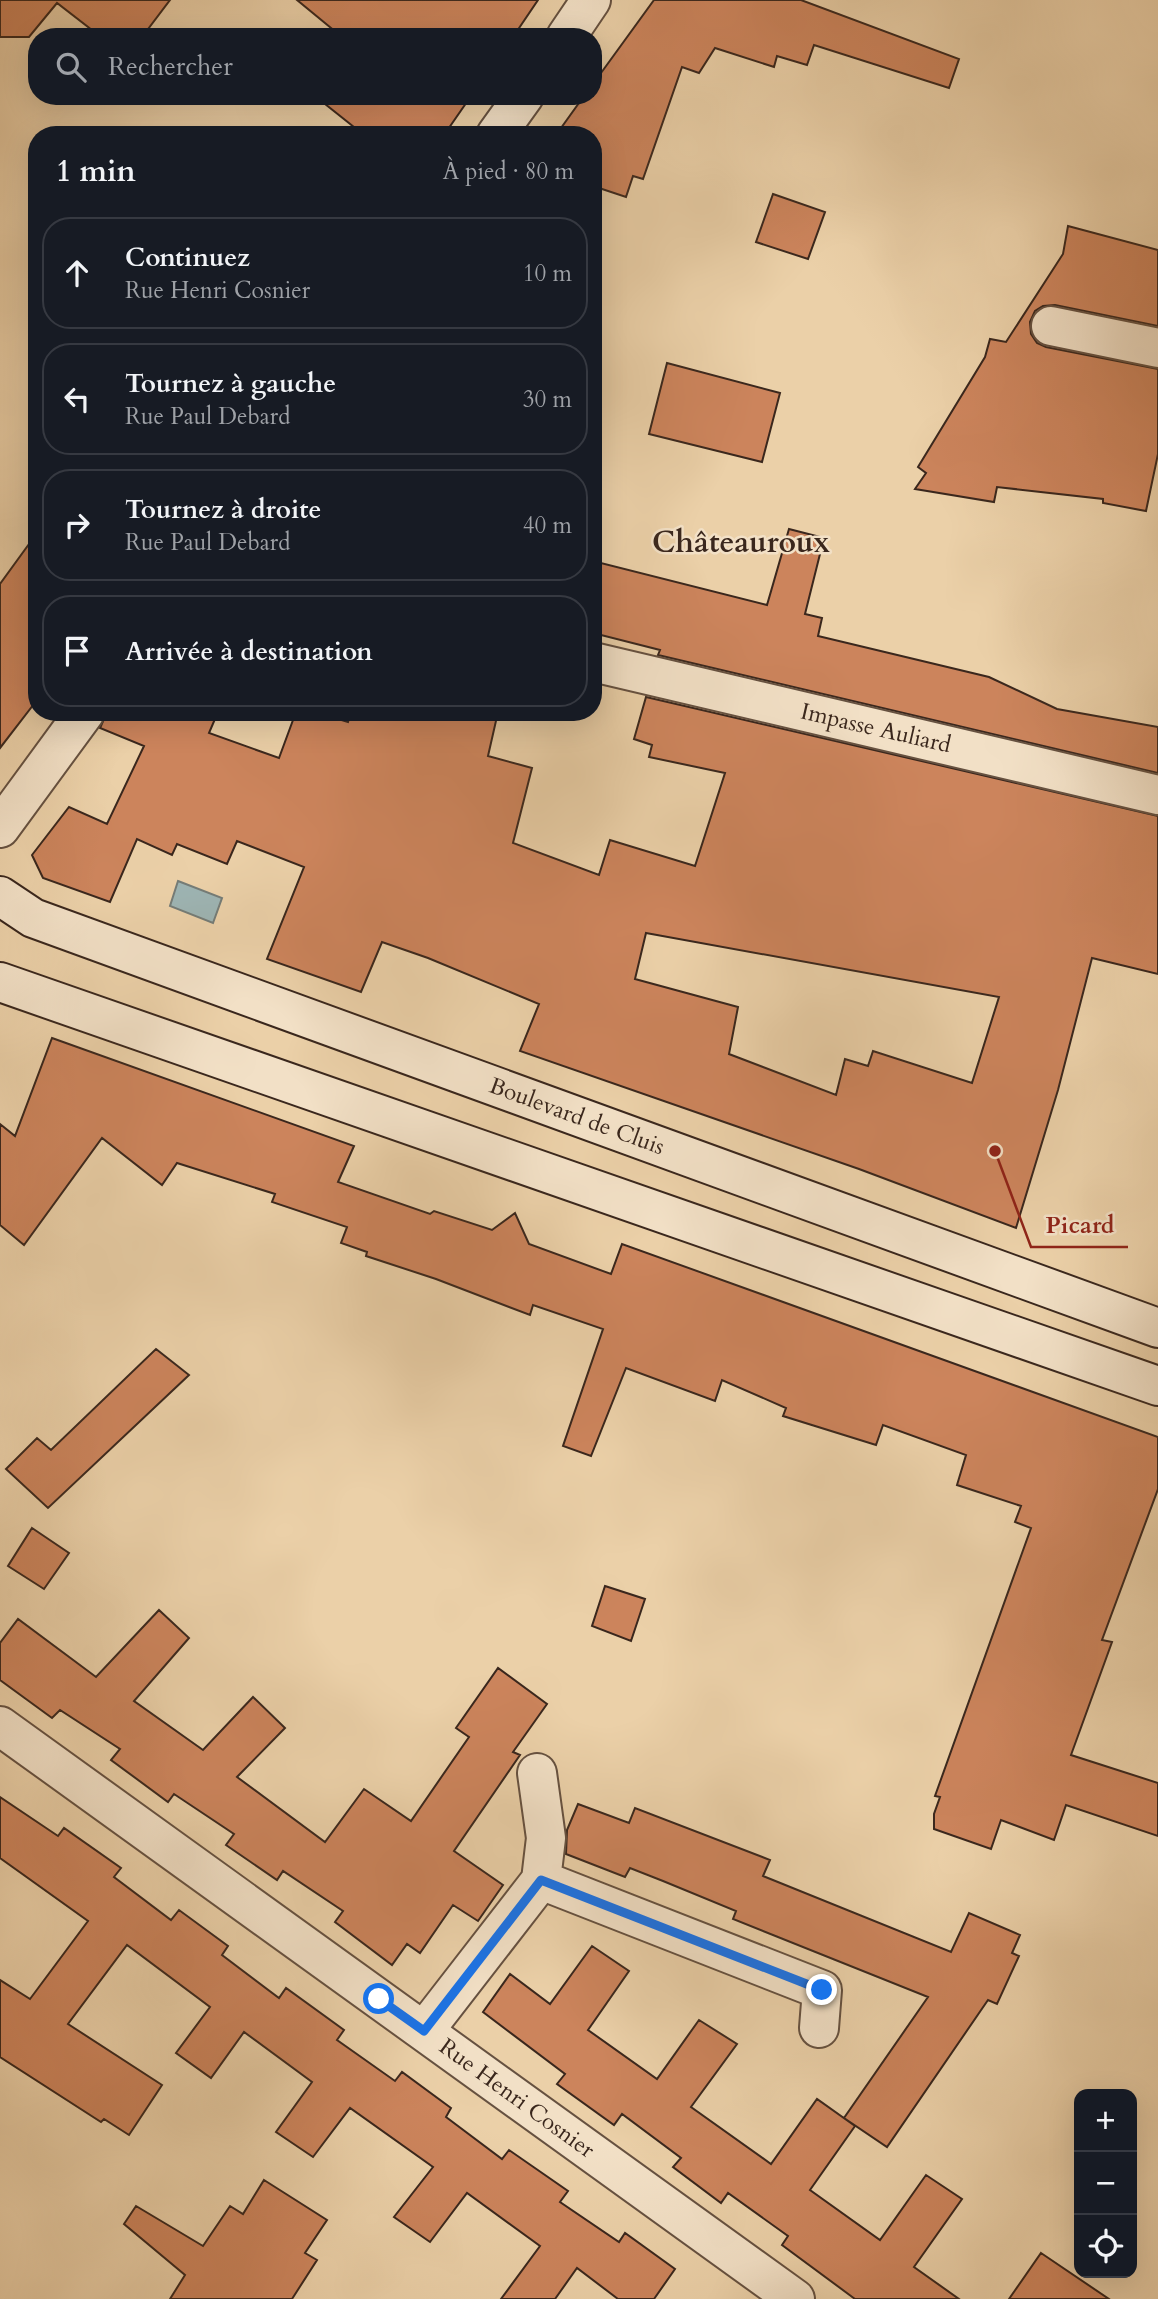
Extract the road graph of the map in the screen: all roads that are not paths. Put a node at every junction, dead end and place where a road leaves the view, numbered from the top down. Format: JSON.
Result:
{"nodes":[{"id":1,"x":592,"y":0,"type":"edge"},
{"id":2,"x":572,"y":28,"type":"edge"},
{"id":3,"x":518,"y":105,"type":"edge"},
{"id":4,"x":502,"y":126,"type":"edge"},
{"id":5,"x":1051,"y":326,"type":"dead end"},
{"id":6,"x":1158,"y":348,"type":"edge"},
{"id":7,"x":602,"y":664,"type":"edge"},
{"id":8,"x":78,"y":721,"type":"edge"},
{"id":9,"x":1158,"y":795,"type":"edge"},
{"id":10,"x":0,"y":828,"type":"edge"},
{"id":11,"x":0,"y":896,"type":"edge"},
{"id":12,"x":0,"y":982,"type":"edge"},
{"id":13,"x":1158,"y":1328,"type":"edge"},
{"id":14,"x":1158,"y":1386,"type":"edge"},
{"id":15,"x":0,"y":1726,"type":"edge"},
{"id":16,"x":537,"y":1773,"type":"dead end"},
{"id":17,"x":541,"y":1880,"type":"junction"},
{"id":18,"x":819,"y":2028,"type":"dead end"},
{"id":19,"x":424,"y":2031,"type":"junction"},
{"id":20,"x":795,"y":2299,"type":"edge"}],
"edges":[{"from":1,"to":2,"type":"street"},
{"from":3,"to":4,"type":"street"},
{"from":5,"to":6,"type":"street"},
{"from":7,"to":9,"type":"street","name":"Impasse Auliard"},
{"from":8,"to":10,"type":"street"},
{"from":11,"to":13,"type":"street","name":"Boulevard de Cluis"},
{"from":12,"to":14,"type":"street"},
{"from":15,"to":19,"type":"street","name":"Rue Henri Cosnier"},
{"from":16,"to":17,"type":"street"},
{"from":17,"to":18,"type":"street"},
{"from":17,"to":19,"type":"street"},
{"from":19,"to":20,"type":"street","name":"Rue Henri Cosnier"}]}
